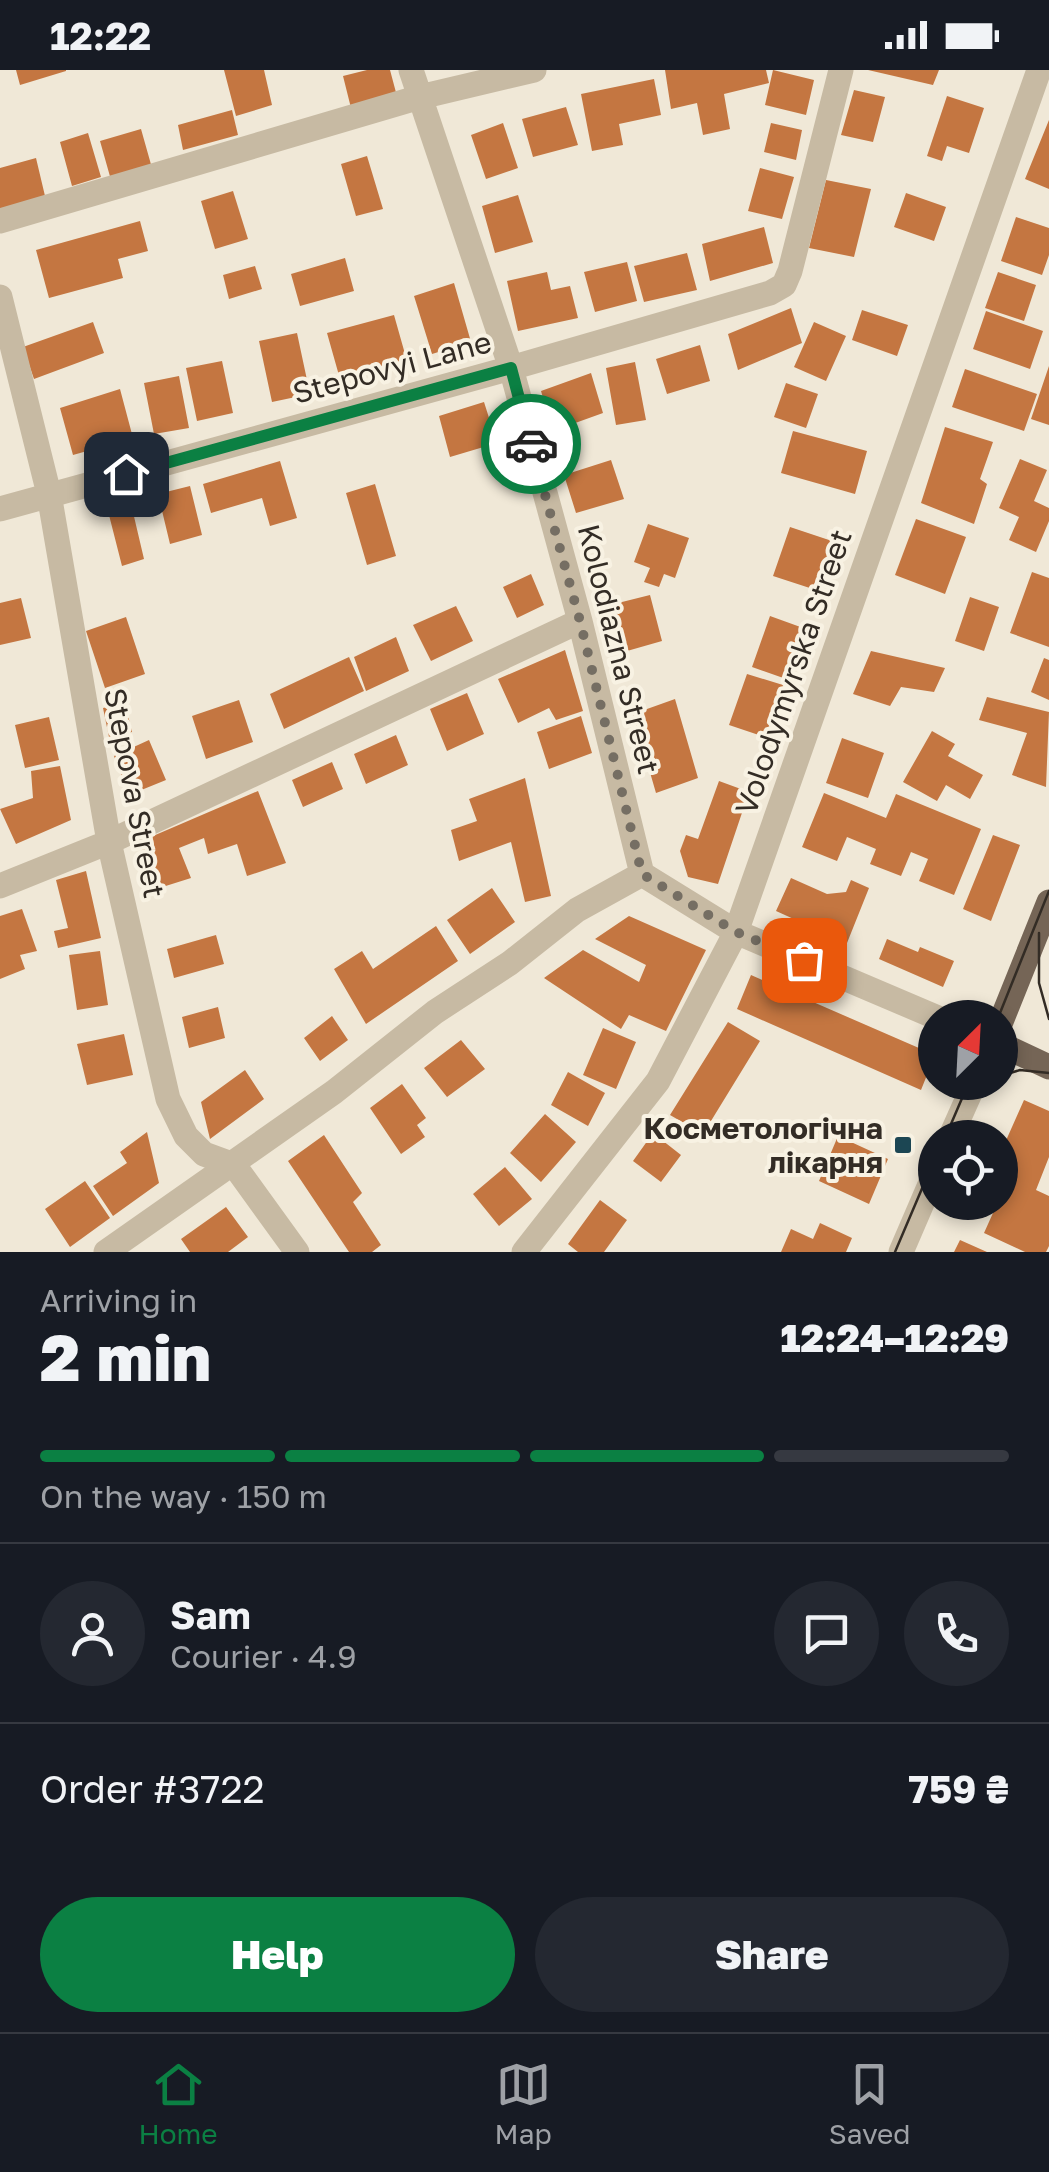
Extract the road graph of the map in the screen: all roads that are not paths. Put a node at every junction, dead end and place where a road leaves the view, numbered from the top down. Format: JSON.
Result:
{"nodes":[{"id":1,"x":411,"y":70,"type":"edge"},
{"id":2,"x":534,"y":70,"type":"edge"},
{"id":3,"x":841,"y":70,"type":"edge"},
{"id":4,"x":1038,"y":70,"type":"edge"},
{"id":5,"x":420,"y":97,"type":"junction"},
{"id":6,"x":0,"y":221,"type":"edge"},
{"id":7,"x":0,"y":297,"type":"edge"},
{"id":8,"x":511,"y":368,"type":"junction"},
{"id":9,"x":48,"y":494,"type":"junction"},
{"id":10,"x":0,"y":509,"type":"edge"},
{"id":11,"x":580,"y":621,"type":"junction"},
{"id":12,"x":108,"y":842,"type":"junction"},
{"id":13,"x":642,"y":874,"type":"junction"},
{"id":14,"x":0,"y":886,"type":"edge"},
{"id":15,"x":1049,"y":902,"type":"edge"},
{"id":16,"x":736,"y":932,"type":"junction"},
{"id":17,"x":1010,"y":1000,"type":"edge"},
{"id":18,"x":918,"y":1009,"type":"edge"},
{"id":19,"x":1018,"y":1052,"type":"edge"},
{"id":20,"x":1049,"y":1067,"type":"edge"},
{"id":21,"x":234,"y":1165,"type":"junction"},
{"id":22,"x":918,"y":1212,"type":"edge"},
{"id":23,"x":106,"y":1252,"type":"edge"},
{"id":24,"x":296,"y":1252,"type":"edge"},
{"id":25,"x":524,"y":1252,"type":"edge"},
{"id":26,"x":901,"y":1252,"type":"edge"}],
"edges":[{"from":1,"to":5,"type":"street","name":"Kolodiazna Street"},
{"from":2,"to":5,"type":"street"},
{"from":3,"to":8,"type":"street","name":"Stepovyi Lane"},
{"from":4,"to":16,"type":"street","name":"Volodymyrska Street"},
{"from":5,"to":6,"type":"street"},
{"from":5,"to":8,"type":"street","name":"Kolodiazna Street"},
{"from":7,"to":9,"type":"street","name":"Stepova Street"},
{"from":8,"to":9,"type":"street","name":"Stepovyi Lane"},
{"from":8,"to":11,"type":"street","name":"Kolodiazna Street"},
{"from":9,"to":10,"type":"street","name":"Stepovyi Lane"},
{"from":9,"to":12,"type":"street","name":"Stepova Street"},
{"from":11,"to":12,"type":"street"},
{"from":11,"to":13,"type":"street","name":"Kolodiazna Street"},
{"from":12,"to":14,"type":"street"},
{"from":12,"to":21,"type":"street","name":"Stepova Street"},
{"from":13,"to":16,"type":"street"},
{"from":13,"to":21,"type":"street"},
{"from":15,"to":17,"type":"main road"},
{"from":16,"to":18,"type":"street"},
{"from":16,"to":25,"type":"street","name":"Volodymyrska Street"},
{"from":19,"to":20,"type":"main road"},
{"from":21,"to":23,"type":"street"},
{"from":21,"to":24,"type":"street","name":"Stepova Street"},
{"from":22,"to":26,"type":"street"}]}
